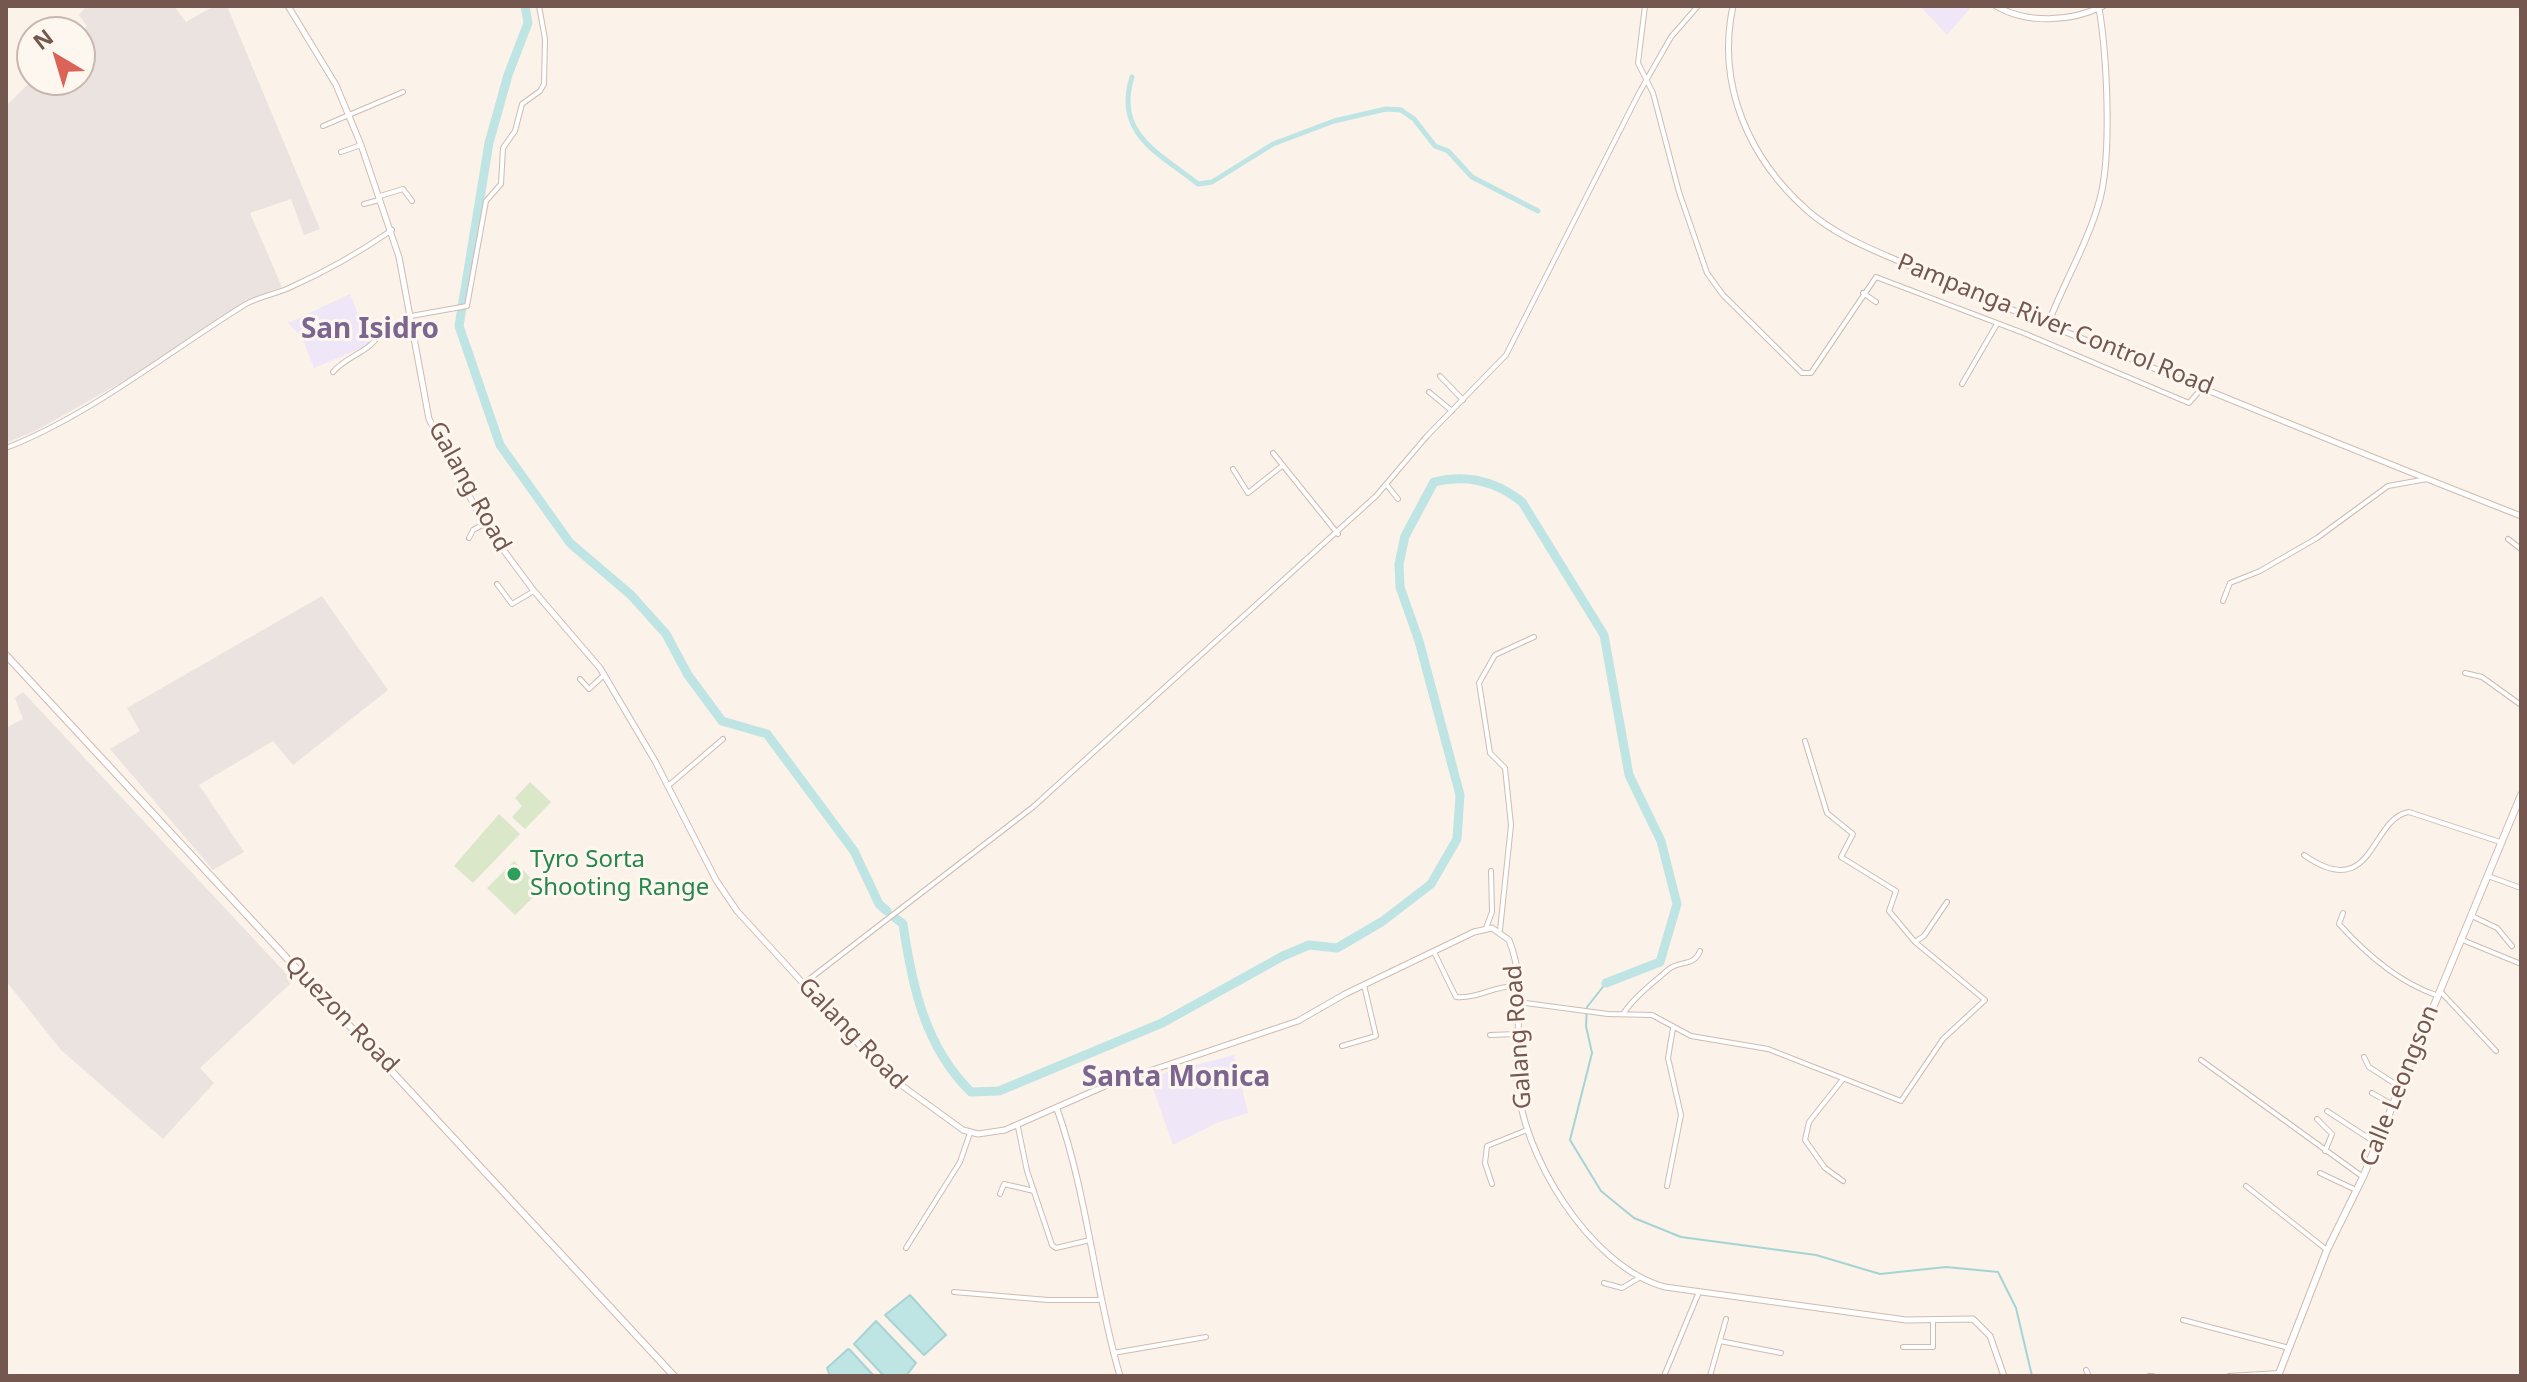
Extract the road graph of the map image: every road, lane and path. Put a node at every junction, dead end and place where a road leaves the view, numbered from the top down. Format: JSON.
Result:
{"nodes":[{"id":1,"x":288,"y":6,"type":"edge"},
{"id":2,"x":539,"y":6,"type":"edge"},
{"id":3,"x":1645,"y":6,"type":"edge"},
{"id":4,"x":1698,"y":6,"type":"edge"},
{"id":5,"x":1733,"y":6,"type":"edge"},
{"id":6,"x":1996,"y":6,"type":"edge"},
{"id":7,"x":2101,"y":7,"type":"edge"},
{"id":8,"x":1647,"y":80,"type":"junction"},
{"id":9,"x":403,"y":92,"type":"dead end"},
{"id":10,"x":349,"y":113,"type":"junction"},
{"id":11,"x":323,"y":126,"type":"dead end"},
{"id":12,"x":361,"y":145,"type":"junction"},
{"id":13,"x":341,"y":152,"type":"dead end"},
{"id":14,"x":381,"y":198,"type":"junction"},
{"id":15,"x":412,"y":201,"type":"dead end"},
{"id":16,"x":364,"y":204,"type":"dead end"},
{"id":17,"x":392,"y":230,"type":"junction"},
{"id":18,"x":1863,"y":293,"type":"junction"},
{"id":19,"x":1876,"y":302,"type":"dead end"},
{"id":20,"x":411,"y":316,"type":"junction"},
{"id":21,"x":1997,"y":324,"type":"junction"},
{"id":22,"x":2048,"y":324,"type":"junction"},
{"id":23,"x":413,"y":327,"type":"junction"},
{"id":24,"x":380,"y":332,"type":"junction"},
{"id":25,"x":365,"y":338,"type":"dead end"},
{"id":26,"x":333,"y":372,"type":"dead end"},
{"id":27,"x":1440,"y":376,"type":"dead end"},
{"id":28,"x":1962,"y":384,"type":"dead end"},
{"id":29,"x":2202,"y":387,"type":"junction"},
{"id":30,"x":1429,"y":392,"type":"dead end"},
{"id":31,"x":1463,"y":400,"type":"junction"},
{"id":32,"x":1452,"y":411,"type":"junction"},
{"id":33,"x":6,"y":448,"type":"edge"},
{"id":34,"x":1273,"y":453,"type":"dead end"},
{"id":35,"x":1282,"y":466,"type":"junction"},
{"id":36,"x":1233,"y":469,"type":"dead end"},
{"id":37,"x":2427,"y":479,"type":"junction"},
{"id":38,"x":1386,"y":484,"type":"junction"},
{"id":39,"x":1398,"y":499,"type":"dead end"},
{"id":40,"x":2521,"y":516,"type":"edge"},
{"id":41,"x":484,"y":524,"type":"junction"},
{"id":42,"x":1338,"y":534,"type":"junction"},
{"id":43,"x":469,"y":538,"type":"dead end"},
{"id":44,"x":2508,"y":539,"type":"dead end"},
{"id":45,"x":2521,"y":549,"type":"edge"},
{"id":46,"x":497,"y":584,"type":"dead end"},
{"id":47,"x":534,"y":591,"type":"junction"},
{"id":48,"x":2223,"y":601,"type":"dead end"},
{"id":49,"x":1534,"y":637,"type":"dead end"},
{"id":50,"x":6,"y":655,"type":"edge"},
{"id":51,"x":2465,"y":673,"type":"dead end"},
{"id":52,"x":604,"y":675,"type":"junction"},
{"id":53,"x":580,"y":679,"type":"dead end"},
{"id":54,"x":2521,"y":705,"type":"edge"},
{"id":55,"x":723,"y":739,"type":"dead end"},
{"id":56,"x":1805,"y":741,"type":"dead end"},
{"id":57,"x":668,"y":786,"type":"junction"},
{"id":58,"x":2521,"y":795,"type":"edge"},
{"id":59,"x":2500,"y":842,"type":"junction"},
{"id":60,"x":2304,"y":855,"type":"dead end"},
{"id":61,"x":1491,"y":871,"type":"dead end"},
{"id":62,"x":2486,"y":875,"type":"junction"},
{"id":63,"x":2521,"y":888,"type":"edge"},
{"id":64,"x":1947,"y":902,"type":"dead end"},
{"id":65,"x":2343,"y":913,"type":"dead end"},
{"id":66,"x":2469,"y":915,"type":"junction"},
{"id":67,"x":1486,"y":928,"type":"junction"},
{"id":68,"x":1500,"y":930,"type":"junction"},
{"id":69,"x":2460,"y":939,"type":"junction"},
{"id":70,"x":1915,"y":942,"type":"junction"},
{"id":71,"x":2512,"y":946,"type":"dead end"},
{"id":72,"x":1700,"y":951,"type":"dead end"},
{"id":73,"x":1434,"y":952,"type":"junction"},
{"id":74,"x":2521,"y":964,"type":"edge"},
{"id":75,"x":803,"y":984,"type":"junction"},
{"id":76,"x":1364,"y":985,"type":"junction"},
{"id":77,"x":1517,"y":986,"type":"junction"},
{"id":78,"x":2437,"y":992,"type":"junction"},
{"id":79,"x":1518,"y":1002,"type":"junction"},
{"id":80,"x":1623,"y":1014,"type":"junction"},
{"id":81,"x":1673,"y":1028,"type":"junction"},
{"id":82,"x":1518,"y":1034,"type":"junction"},
{"id":83,"x":1490,"y":1035,"type":"dead end"},
{"id":84,"x":1342,"y":1046,"type":"dead end"},
{"id":85,"x":2496,"y":1051,"type":"dead end"},
{"id":86,"x":2364,"y":1057,"type":"dead end"},
{"id":87,"x":2201,"y":1060,"type":"dead end"},
{"id":88,"x":1843,"y":1079,"type":"junction"},
{"id":89,"x":2400,"y":1087,"type":"junction"},
{"id":90,"x":2372,"y":1093,"type":"dead end"},
{"id":91,"x":2393,"y":1105,"type":"junction"},
{"id":92,"x":1057,"y":1109,"type":"junction"},
{"id":93,"x":2327,"y":1111,"type":"dead end"},
{"id":94,"x":2317,"y":1119,"type":"dead end"},
{"id":95,"x":1018,"y":1127,"type":"junction"},
{"id":96,"x":1527,"y":1130,"type":"junction"},
{"id":97,"x":970,"y":1133,"type":"junction"},
{"id":98,"x":2376,"y":1143,"type":"junction"},
{"id":99,"x":2325,"y":1151,"type":"junction"},
{"id":100,"x":2320,"y":1173,"type":"dead end"},
{"id":101,"x":2363,"y":1177,"type":"junction"},
{"id":102,"x":1843,"y":1181,"type":"dead end"},
{"id":103,"x":1492,"y":1184,"type":"dead end"},
{"id":104,"x":1667,"y":1186,"type":"dead end"},
{"id":105,"x":2246,"y":1186,"type":"dead end"},
{"id":106,"x":2356,"y":1190,"type":"junction"},
{"id":107,"x":1034,"y":1191,"type":"junction"},
{"id":108,"x":1000,"y":1194,"type":"dead end"},
{"id":109,"x":1092,"y":1239,"type":"junction"},
{"id":110,"x":906,"y":1248,"type":"dead end"},
{"id":111,"x":2327,"y":1250,"type":"junction"},
{"id":112,"x":1639,"y":1278,"type":"junction"},
{"id":113,"x":1604,"y":1283,"type":"dead end"},
{"id":114,"x":954,"y":1292,"type":"dead end"},
{"id":115,"x":1699,"y":1292,"type":"junction"},
{"id":116,"x":1099,"y":1300,"type":"junction"},
{"id":117,"x":1726,"y":1319,"type":"dead end"},
{"id":118,"x":2183,"y":1320,"type":"dead end"},
{"id":119,"x":1933,"y":1321,"type":"junction"},
{"id":120,"x":1206,"y":1337,"type":"dead end"},
{"id":121,"x":1720,"y":1341,"type":"junction"},
{"id":122,"x":1903,"y":1347,"type":"dead end"},
{"id":123,"x":2289,"y":1348,"type":"junction"},
{"id":124,"x":1113,"y":1353,"type":"junction"},
{"id":125,"x":1781,"y":1353,"type":"dead end"},
{"id":126,"x":2086,"y":1370,"type":"dead end"},
{"id":127,"x":2279,"y":1375,"type":"edge"},
{"id":128,"x":674,"y":1376,"type":"edge"},
{"id":129,"x":1120,"y":1376,"type":"edge"},
{"id":130,"x":1664,"y":1376,"type":"edge"},
{"id":131,"x":1710,"y":1376,"type":"edge"},
{"id":132,"x":2004,"y":1376,"type":"edge"},
{"id":133,"x":2089,"y":1376,"type":"edge"},
{"id":134,"x":2229,"y":1376,"type":"edge"}],
"edges":[{"from":1,"to":10,"type":"street","name":"Galang Road"},
{"from":2,"to":20,"type":"street"},
{"from":3,"to":8,"type":"street"},
{"from":4,"to":8,"type":"street"},
{"from":5,"to":22,"type":"street","name":"Pampanga River Control Road"},
{"from":6,"to":7,"type":"street"},
{"from":7,"to":22,"type":"street"},
{"from":8,"to":18,"type":"street"},
{"from":8,"to":31,"type":"street"},
{"from":9,"to":10,"type":"street"},
{"from":10,"to":11,"type":"street"},
{"from":10,"to":12,"type":"street","name":"Galang Road"},
{"from":12,"to":13,"type":"street"},
{"from":12,"to":14,"type":"street","name":"Galang Road"},
{"from":14,"to":15,"type":"street"},
{"from":14,"to":16,"type":"street"},
{"from":14,"to":17,"type":"street","name":"Galang Road"},
{"from":17,"to":20,"type":"street","name":"Galang Road"},
{"from":17,"to":33,"type":"street"},
{"from":18,"to":19,"type":"street"},
{"from":18,"to":21,"type":"street"},
{"from":20,"to":23,"type":"street","name":"Galang Road"},
{"from":21,"to":28,"type":"street"},
{"from":21,"to":29,"type":"street"},
{"from":22,"to":29,"type":"street","name":"Pampanga River Control Road"},
{"from":23,"to":24,"type":"street"},
{"from":23,"to":41,"type":"street","name":"Galang Road"},
{"from":24,"to":25,"type":"street"},
{"from":24,"to":26,"type":"street"},
{"from":27,"to":31,"type":"street"},
{"from":29,"to":37,"type":"street","name":"Pampanga River Control Road"},
{"from":30,"to":32,"type":"street"},
{"from":31,"to":32,"type":"street"},
{"from":32,"to":38,"type":"street"},
{"from":34,"to":35,"type":"street"},
{"from":35,"to":36,"type":"street"},
{"from":35,"to":42,"type":"street"},
{"from":37,"to":40,"type":"street","name":"Pampanga River Control Road"},
{"from":37,"to":48,"type":"street"},
{"from":38,"to":39,"type":"street"},
{"from":38,"to":42,"type":"street"},
{"from":41,"to":43,"type":"street"},
{"from":41,"to":47,"type":"street","name":"Galang Road"},
{"from":42,"to":75,"type":"street"},
{"from":44,"to":45,"type":"street"},
{"from":46,"to":47,"type":"street"},
{"from":47,"to":52,"type":"street","name":"Galang Road"},
{"from":49,"to":68,"type":"street"},
{"from":50,"to":128,"type":"main road","name":"Quezon Road"},
{"from":51,"to":54,"type":"street"},
{"from":52,"to":53,"type":"street"},
{"from":52,"to":57,"type":"street","name":"Galang Road"},
{"from":55,"to":57,"type":"street"},
{"from":56,"to":70,"type":"street"},
{"from":57,"to":75,"type":"street","name":"Galang Road"},
{"from":58,"to":59,"type":"main road","name":"Calle Leongson"},
{"from":59,"to":60,"type":"street"},
{"from":59,"to":62,"type":"main road","name":"Calle Leongson"},
{"from":61,"to":67,"type":"street"},
{"from":62,"to":63,"type":"street"},
{"from":62,"to":66,"type":"main road","name":"Calle Leongson"},
{"from":64,"to":70,"type":"street"},
{"from":65,"to":78,"type":"street"},
{"from":66,"to":69,"type":"main road","name":"Calle Leongson"},
{"from":66,"to":71,"type":"street"},
{"from":67,"to":68,"type":"street","name":"Galang Road"},
{"from":67,"to":73,"type":"street"},
{"from":68,"to":77,"type":"street","name":"Galang Road"},
{"from":69,"to":74,"type":"street"},
{"from":69,"to":78,"type":"main road","name":"Calle Leongson"},
{"from":70,"to":88,"type":"street"},
{"from":72,"to":80,"type":"street"},
{"from":73,"to":76,"type":"street"},
{"from":73,"to":77,"type":"street"},
{"from":75,"to":97,"type":"street","name":"Galang Road"},
{"from":76,"to":84,"type":"street"},
{"from":76,"to":92,"type":"street"},
{"from":77,"to":79,"type":"street","name":"Galang Road"},
{"from":78,"to":85,"type":"street"},
{"from":78,"to":89,"type":"main road","name":"Calle Leongson"},
{"from":79,"to":80,"type":"street"},
{"from":79,"to":82,"type":"street","name":"Galang Road"},
{"from":80,"to":81,"type":"street"},
{"from":81,"to":88,"type":"street"},
{"from":81,"to":104,"type":"street"},
{"from":82,"to":83,"type":"street"},
{"from":82,"to":96,"type":"street","name":"Galang Road"},
{"from":86,"to":89,"type":"street"},
{"from":87,"to":99,"type":"street"},
{"from":88,"to":102,"type":"street"},
{"from":89,"to":91,"type":"main road","name":"Calle Leongson"},
{"from":90,"to":91,"type":"street"},
{"from":91,"to":98,"type":"main road","name":"Calle Leongson"},
{"from":92,"to":95,"type":"street"},
{"from":92,"to":109,"type":"street"},
{"from":93,"to":98,"type":"street"},
{"from":94,"to":99,"type":"street"},
{"from":95,"to":97,"type":"street"},
{"from":95,"to":107,"type":"street"},
{"from":96,"to":103,"type":"street"},
{"from":96,"to":112,"type":"street","name":"Galang Road"},
{"from":97,"to":110,"type":"street"},
{"from":98,"to":101,"type":"main road","name":"Calle Leongson"},
{"from":99,"to":101,"type":"street"},
{"from":100,"to":106,"type":"street"},
{"from":101,"to":106,"type":"main road","name":"Calle Leongson"},
{"from":105,"to":111,"type":"street"},
{"from":106,"to":111,"type":"main road","name":"Calle Leongson"},
{"from":107,"to":108,"type":"street"},
{"from":107,"to":109,"type":"street"},
{"from":109,"to":116,"type":"street"},
{"from":111,"to":123,"type":"main road","name":"Calle Leongson"},
{"from":112,"to":113,"type":"street"},
{"from":112,"to":115,"type":"street","name":"Galang Road"},
{"from":114,"to":116,"type":"street"},
{"from":115,"to":119,"type":"street","name":"Galang Road"},
{"from":115,"to":130,"type":"street"},
{"from":116,"to":124,"type":"street"},
{"from":117,"to":121,"type":"street"},
{"from":118,"to":123,"type":"street"},
{"from":119,"to":122,"type":"street"},
{"from":119,"to":132,"type":"street","name":"Galang Road"},
{"from":120,"to":124,"type":"street"},
{"from":121,"to":125,"type":"street"},
{"from":121,"to":131,"type":"street"},
{"from":123,"to":127,"type":"main road","name":"Calle Leongson"},
{"from":124,"to":129,"type":"street"},
{"from":126,"to":133,"type":"street"},
{"from":127,"to":134,"type":"street"}]}
